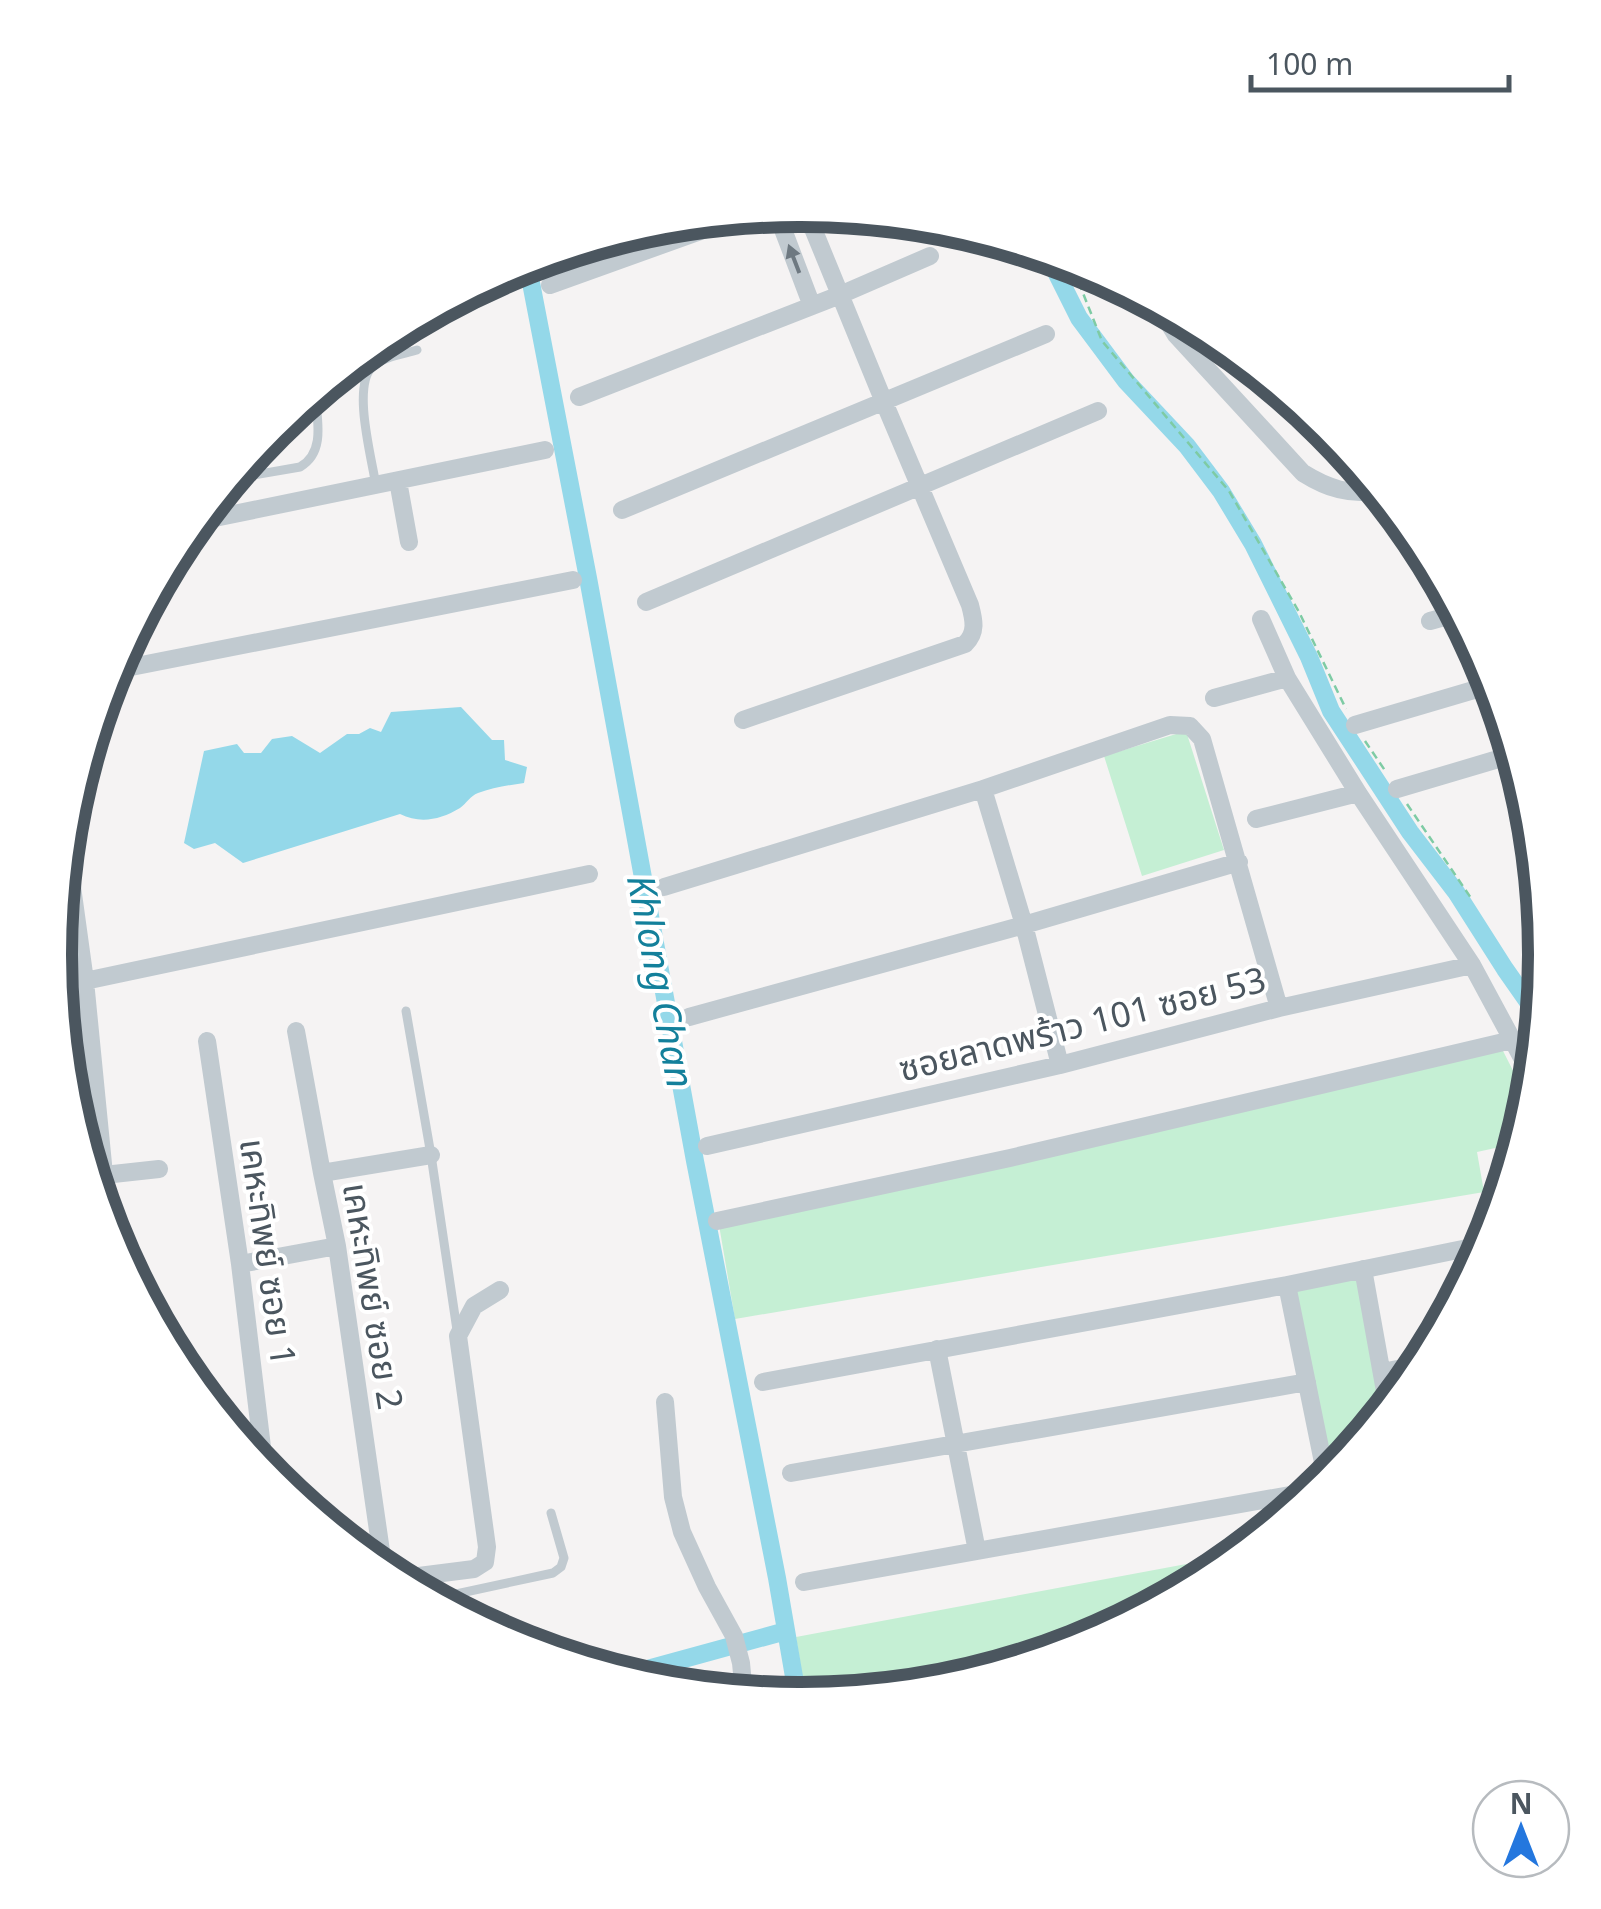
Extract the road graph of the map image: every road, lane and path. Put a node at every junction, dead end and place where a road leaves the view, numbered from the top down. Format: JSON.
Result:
{"nodes":[{"id":1,"x":782,"y":227,"type":"edge"},
{"id":2,"x":812,"y":227,"type":"edge"},
{"id":3,"x":683,"y":236,"type":"edge"},
{"id":4,"x":930,"y":256,"type":"dead end"},
{"id":5,"x":1080,"y":282,"type":"edge"},
{"id":6,"x":550,"y":284,"type":"dead end"},
{"id":7,"x":840,"y":295,"type":"junction"},
{"id":8,"x":812,"y":306,"type":"junction"},
{"id":9,"x":1172,"y":329,"type":"edge"},
{"id":10,"x":1046,"y":334,"type":"dead end"},
{"id":11,"x":418,"y":350,"type":"dead end"},
{"id":12,"x":377,"y":363,"type":"edge"},
{"id":13,"x":375,"y":364,"type":"edge"},
{"id":14,"x":579,"y":398,"type":"dead end"},
{"id":15,"x":884,"y":402,"type":"junction"},
{"id":16,"x":1098,"y":410,"type":"dead end"},
{"id":17,"x":316,"y":411,"type":"edge"},
{"id":18,"x":544,"y":450,"type":"dead end"},
{"id":19,"x":252,"y":476,"type":"edge"},
{"id":20,"x":398,"y":481,"type":"junction"},
{"id":21,"x":376,"y":486,"type":"junction"},
{"id":22,"x":920,"y":486,"type":"junction"},
{"id":23,"x":1362,"y":491,"type":"edge"},
{"id":24,"x":622,"y":510,"type":"dead end"},
{"id":25,"x":218,"y":517,"type":"edge"},
{"id":26,"x":410,"y":542,"type":"dead end"},
{"id":27,"x":572,"y":580,"type":"dead end"},
{"id":28,"x":646,"y":602,"type":"dead end"},
{"id":29,"x":1445,"y":617,"type":"edge"},
{"id":30,"x":1261,"y":619,"type":"dead end"},
{"id":31,"x":1430,"y":621,"type":"dead end"},
{"id":32,"x":132,"y":667,"type":"edge"},
{"id":33,"x":1287,"y":678,"type":"junction"},
{"id":34,"x":1478,"y":689,"type":"edge"},
{"id":35,"x":1214,"y":698,"type":"dead end"},
{"id":36,"x":743,"y":720,"type":"dead end"},
{"id":37,"x":1354,"y":726,"type":"junction"},
{"id":38,"x":1502,"y":758,"type":"edge"},
{"id":39,"x":984,"y":788,"type":"junction"},
{"id":40,"x":1397,"y":788,"type":"junction"},
{"id":41,"x":1358,"y":793,"type":"junction"},
{"id":42,"x":1256,"y":819,"type":"dead end"},
{"id":43,"x":1239,"y":862,"type":"junction"},
{"id":44,"x":589,"y":874,"type":"dead end"},
{"id":45,"x":664,"y":887,"type":"dead end"},
{"id":46,"x":1471,"y":898,"type":"dead end"},
{"id":47,"x":74,"y":904,"type":"edge"},
{"id":48,"x":1024,"y":925,"type":"junction"},
{"id":49,"x":1472,"y":964,"type":"junction"},
{"id":50,"x":85,"y":981,"type":"junction"},
{"id":51,"x":1279,"y":1008,"type":"junction"},
{"id":52,"x":406,"y":1011,"type":"dead end"},
{"id":53,"x":689,"y":1017,"type":"dead end"},
{"id":54,"x":296,"y":1031,"type":"dead end"},
{"id":55,"x":207,"y":1040,"type":"dead end"},
{"id":56,"x":1512,"y":1040,"type":"junction"},
{"id":57,"x":1521,"y":1056,"type":"edge"},
{"id":58,"x":1060,"y":1065,"type":"junction"},
{"id":59,"x":708,"y":1146,"type":"dead end"},
{"id":60,"x":432,"y":1155,"type":"junction"},
{"id":61,"x":103,"y":1162,"type":"edge"},
{"id":62,"x":159,"y":1169,"type":"dead end"},
{"id":63,"x":322,"y":1173,"type":"junction"},
{"id":64,"x":107,"y":1175,"type":"edge"},
{"id":65,"x":717,"y":1221,"type":"dead end"},
{"id":66,"x":338,"y":1246,"type":"junction"},
{"id":67,"x":1466,"y":1248,"type":"edge"},
{"id":68,"x":240,"y":1264,"type":"junction"},
{"id":69,"x":1363,"y":1269,"type":"junction"},
{"id":70,"x":1287,"y":1284,"type":"junction"},
{"id":71,"x":500,"y":1290,"type":"dead end"},
{"id":72,"x":458,"y":1336,"type":"junction"},
{"id":73,"x":937,"y":1350,"type":"junction"},
{"id":74,"x":1399,"y":1369,"type":"edge"},
{"id":75,"x":1382,"y":1372,"type":"junction"},
{"id":76,"x":763,"y":1382,"type":"dead end"},
{"id":77,"x":1307,"y":1382,"type":"junction"},
{"id":78,"x":1385,"y":1389,"type":"edge"},
{"id":79,"x":665,"y":1402,"type":"dead end"},
{"id":80,"x":262,"y":1444,"type":"edge"},
{"id":81,"x":956,"y":1444,"type":"junction"},
{"id":82,"x":1323,"y":1460,"type":"edge"},
{"id":83,"x":790,"y":1473,"type":"dead end"},
{"id":84,"x":1288,"y":1495,"type":"edge"},
{"id":85,"x":552,"y":1513,"type":"dead end"},
{"id":86,"x":381,"y":1549,"type":"edge"},
{"id":87,"x":977,"y":1551,"type":"junction"},
{"id":88,"x":421,"y":1576,"type":"edge"},
{"id":89,"x":804,"y":1582,"type":"dead end"},
{"id":90,"x":454,"y":1594,"type":"edge"},
{"id":91,"x":742,"y":1680,"type":"edge"}],
"edges":[{"from":8,"to":1,"type":"street","one_way":true},
{"from":2,"to":7,"type":"street"},
{"from":3,"to":6,"type":"street"},
{"from":4,"to":7,"type":"street"},
{"from":5,"to":37,"type":"path"},
{"from":7,"to":8,"type":"street"},
{"from":7,"to":15,"type":"street"},
{"from":8,"to":14,"type":"street"},
{"from":9,"to":23,"type":"street"},
{"from":10,"to":15,"type":"street"},
{"from":11,"to":12,"type":"lane"},
{"from":13,"to":21,"type":"lane"},
{"from":15,"to":22,"type":"street"},
{"from":15,"to":24,"type":"street"},
{"from":16,"to":22,"type":"street"},
{"from":17,"to":19,"type":"lane"},
{"from":18,"to":20,"type":"street"},
{"from":20,"to":21,"type":"street"},
{"from":20,"to":26,"type":"street"},
{"from":21,"to":25,"type":"street"},
{"from":22,"to":28,"type":"street"},
{"from":22,"to":36,"type":"street"},
{"from":27,"to":32,"type":"street"},
{"from":29,"to":31,"type":"street"},
{"from":30,"to":33,"type":"street"},
{"from":33,"to":35,"type":"street"},
{"from":33,"to":41,"type":"street"},
{"from":34,"to":37,"type":"street"},
{"from":37,"to":40,"type":"path"},
{"from":38,"to":40,"type":"street"},
{"from":39,"to":43,"type":"street"},
{"from":39,"to":45,"type":"street"},
{"from":39,"to":48,"type":"street"},
{"from":40,"to":46,"type":"path"},
{"from":41,"to":42,"type":"street"},
{"from":41,"to":49,"type":"street"},
{"from":43,"to":48,"type":"street"},
{"from":43,"to":51,"type":"street"},
{"from":44,"to":50,"type":"street"},
{"from":47,"to":50,"type":"street"},
{"from":48,"to":53,"type":"street"},
{"from":48,"to":58,"type":"street"},
{"from":49,"to":51,"type":"street","name":"ซอยลาดพร้าว 101 ซอย 53"},
{"from":49,"to":56,"type":"street"},
{"from":50,"to":61,"type":"street"},
{"from":51,"to":58,"type":"street","name":"ซอยลาดพร้าว 101 ซอย 53"},
{"from":52,"to":60,"type":"lane"},
{"from":54,"to":63,"type":"street","name":"เคหะทิพย์ ซอย 2"},
{"from":55,"to":68,"type":"street","name":"เคหะทิพย์ ซอย 1"},
{"from":56,"to":57,"type":"street"},
{"from":56,"to":65,"type":"street"},
{"from":58,"to":59,"type":"street","name":"ซอยลาดพร้าว 101 ซอย 53"},
{"from":60,"to":63,"type":"street"},
{"from":60,"to":72,"type":"lane"},
{"from":62,"to":64,"type":"street"},
{"from":63,"to":66,"type":"street","name":"เคหะทิพย์ ซอย 2"},
{"from":66,"to":68,"type":"street"},
{"from":66,"to":86,"type":"street","name":"เคหะทิพย์ ซอย 2"},
{"from":67,"to":69,"type":"street"},
{"from":68,"to":80,"type":"street","name":"เคหะทิพย์ ซอย 1"},
{"from":69,"to":70,"type":"street"},
{"from":69,"to":75,"type":"street"},
{"from":70,"to":73,"type":"street"},
{"from":70,"to":77,"type":"street"},
{"from":71,"to":72,"type":"street"},
{"from":72,"to":88,"type":"street"},
{"from":73,"to":76,"type":"street"},
{"from":73,"to":81,"type":"street"},
{"from":74,"to":75,"type":"street"},
{"from":75,"to":78,"type":"street"},
{"from":77,"to":81,"type":"street"},
{"from":77,"to":82,"type":"street"},
{"from":79,"to":91,"type":"street"},
{"from":81,"to":83,"type":"street"},
{"from":81,"to":87,"type":"street"},
{"from":84,"to":87,"type":"street"},
{"from":85,"to":90,"type":"lane"},
{"from":87,"to":89,"type":"street"}]}
